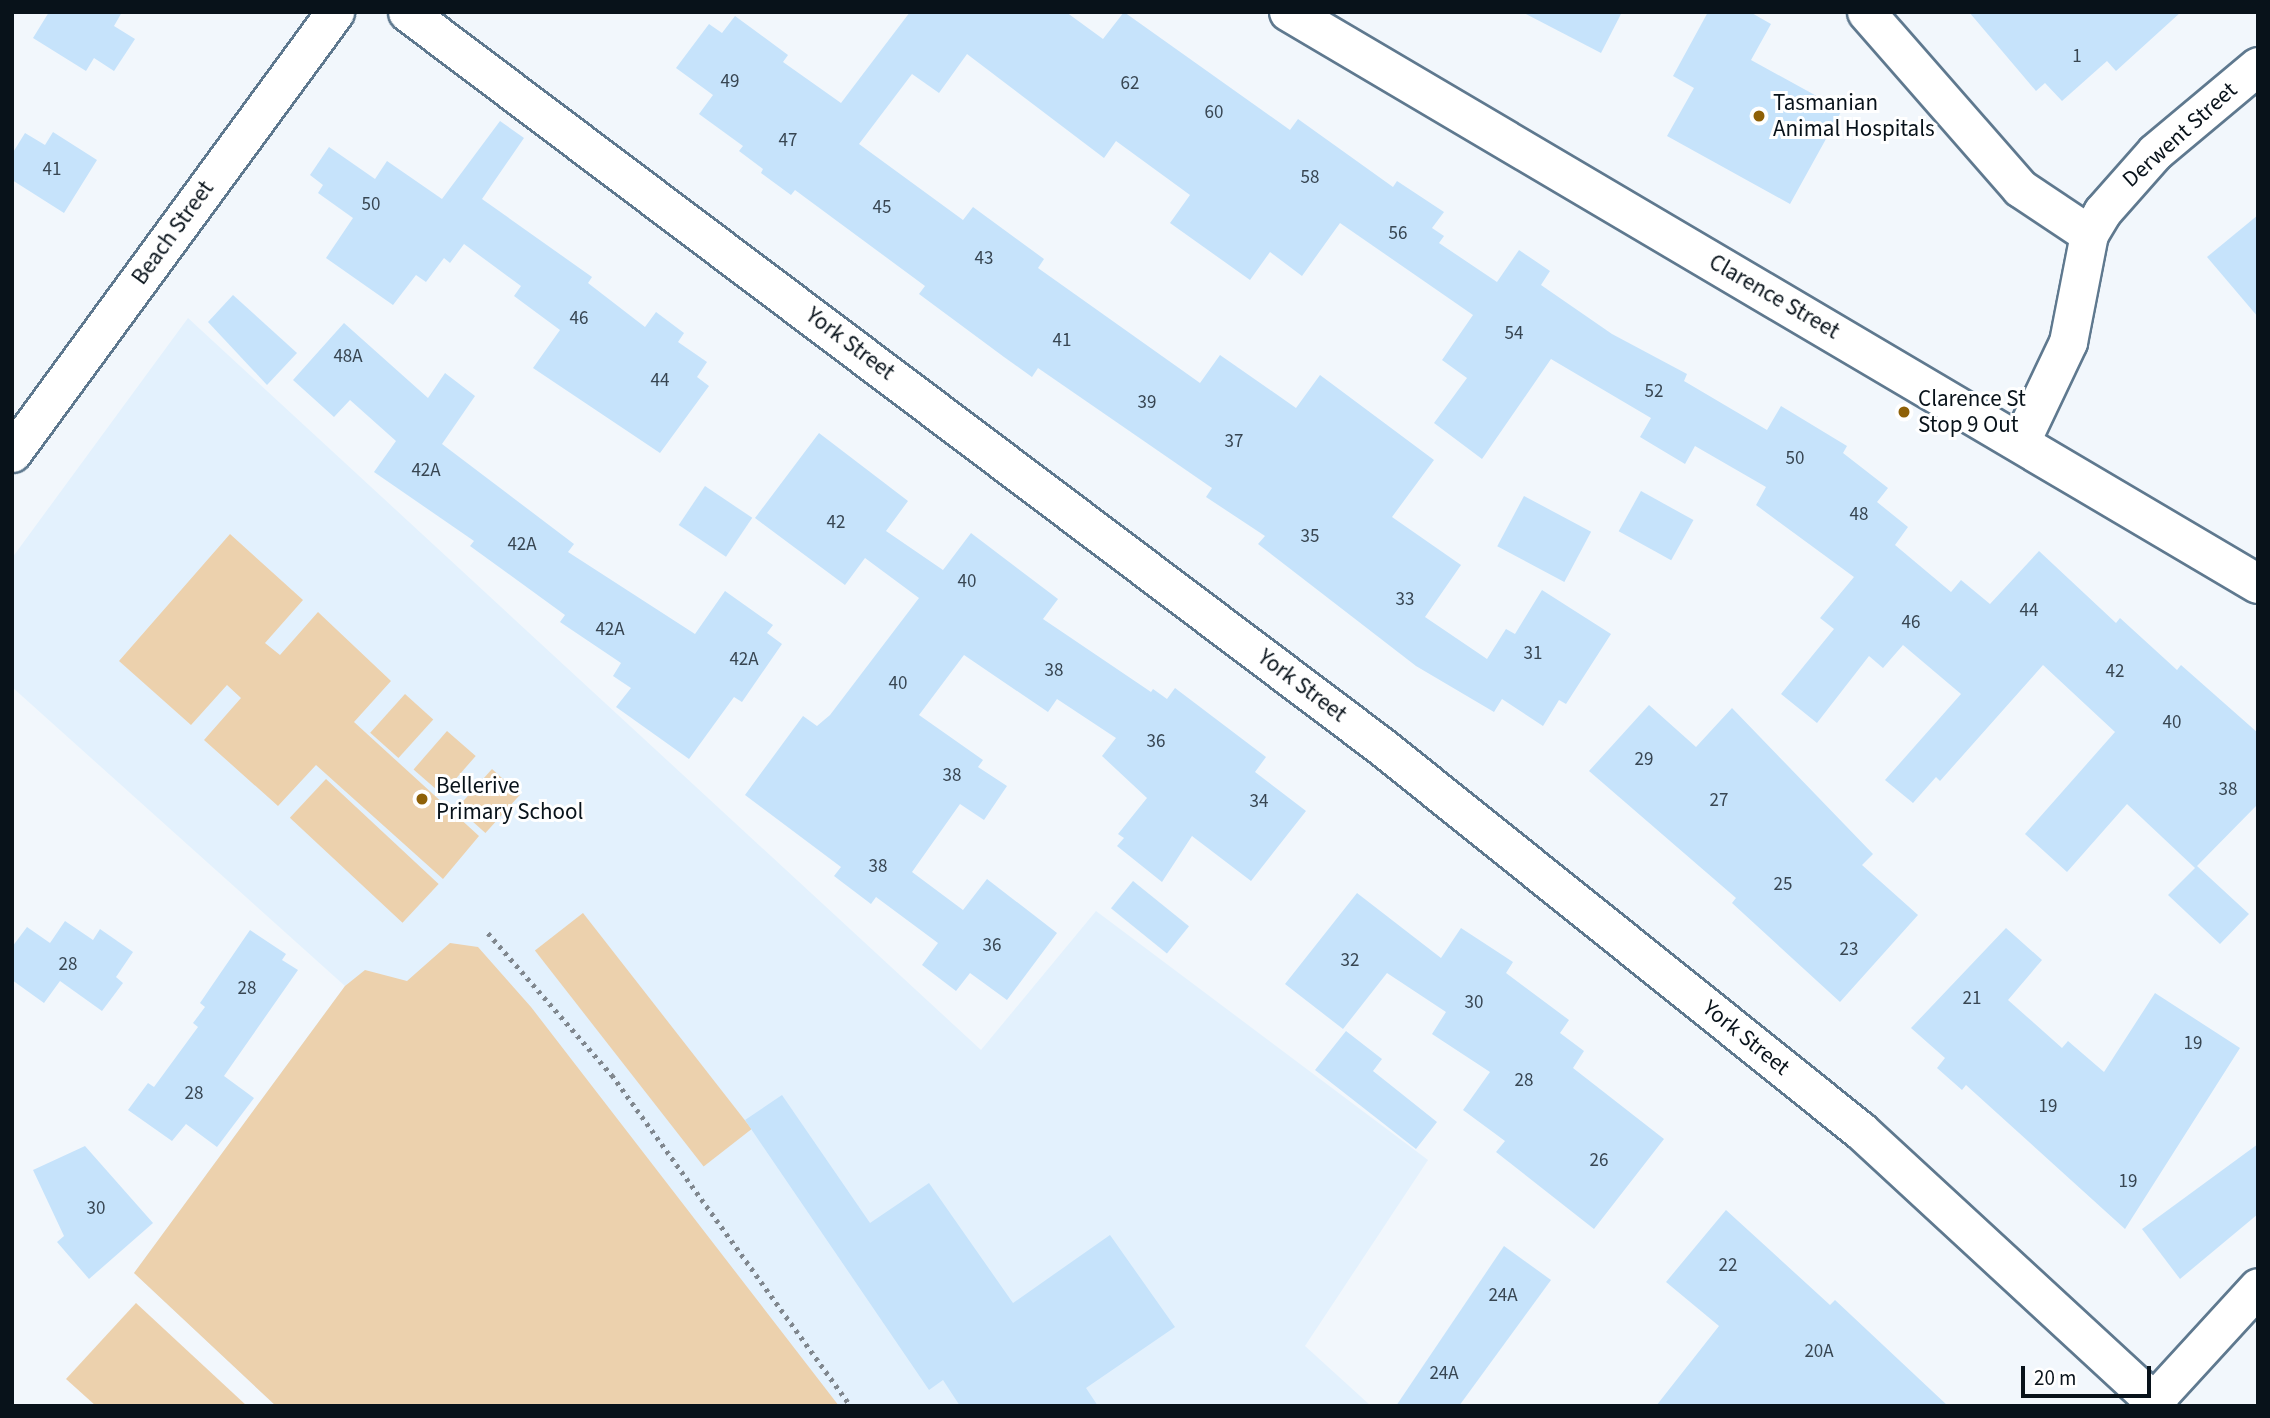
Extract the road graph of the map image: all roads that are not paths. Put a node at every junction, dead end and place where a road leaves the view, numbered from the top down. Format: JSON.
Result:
{"nodes":[{"id":1,"x":335,"y":12,"type":"edge"},
{"id":2,"x":408,"y":12,"type":"edge"},
{"id":3,"x":1289,"y":12,"type":"edge"},
{"id":4,"x":1866,"y":12,"type":"edge"},
{"id":5,"x":2258,"y":66,"type":"edge"},
{"id":6,"x":2089,"y":234,"type":"junction"},
{"id":7,"x":2021,"y":441,"type":"junction"},
{"id":8,"x":12,"y":453,"type":"edge"},
{"id":9,"x":2258,"y":584,"type":"edge"},
{"id":10,"x":2258,"y":1287,"type":"edge"},
{"id":11,"x":2154,"y":1404,"type":"edge"}],
"edges":[{"from":1,"to":8,"type":"street","name":"Beach Street"},
{"from":2,"to":11,"type":"street","name":"York Street"},
{"from":3,"to":7,"type":"main road","name":"Clarence Street"},
{"from":4,"to":6,"type":"street"},
{"from":5,"to":6,"type":"street","name":"Derwent Street"},
{"from":6,"to":7,"type":"street","name":"Derwent Street"},
{"from":7,"to":9,"type":"main road","name":"Clarence Street"},
{"from":10,"to":11,"type":"street"}]}
